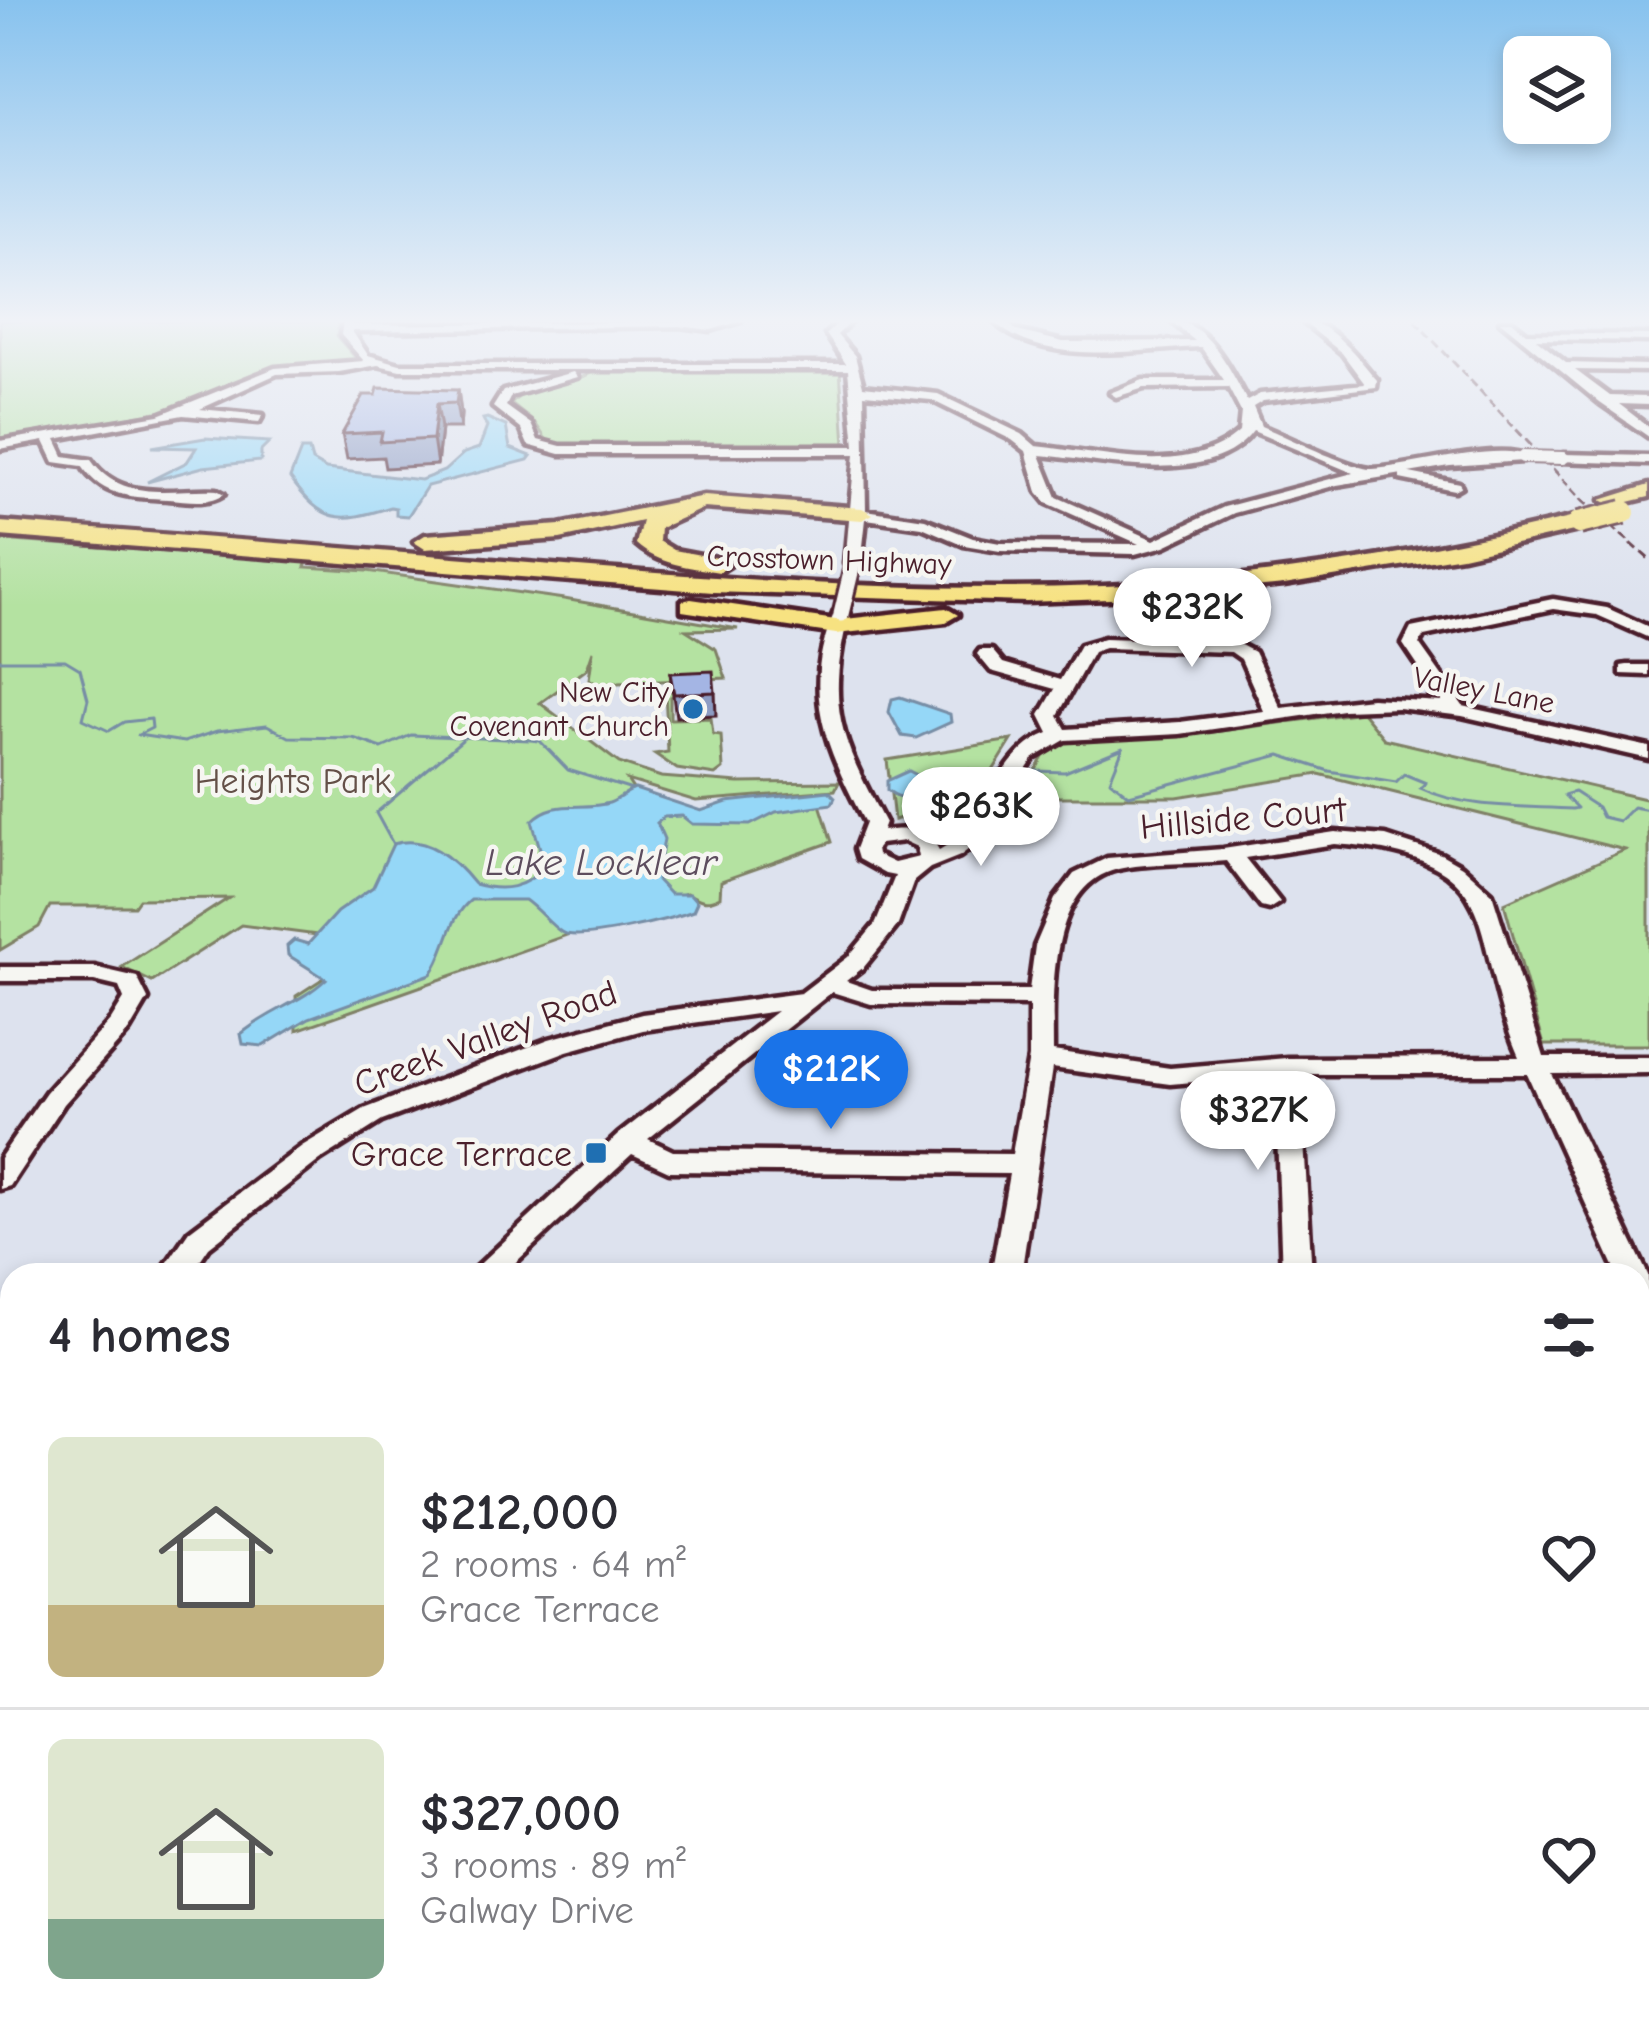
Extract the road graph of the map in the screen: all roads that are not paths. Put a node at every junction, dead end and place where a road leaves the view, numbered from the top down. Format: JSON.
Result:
{"nodes":[{"id":1,"x":160,"y":416,"type":"edge"},
{"id":2,"x":206,"y":416,"type":"edge"},
{"id":3,"x":511,"y":416,"type":"edge"},
{"id":4,"x":858,"y":416,"type":"edge"},
{"id":5,"x":973,"y":416,"type":"edge"},
{"id":6,"x":1247,"y":416,"type":"joint"},
{"id":7,"x":259,"y":418,"type":"dead end"},
{"id":8,"x":49,"y":438,"type":"junction"},
{"id":9,"x":0,"y":445,"type":"edge"},
{"id":10,"x":861,"y":450,"type":"junction"},
{"id":11,"x":1032,"y":450,"type":"junction"},
{"id":12,"x":1649,"y":460,"type":"edge"},
{"id":13,"x":1397,"y":472,"type":"junction"},
{"id":14,"x":1373,"y":476,"type":"junction"},
{"id":15,"x":1454,"y":486,"type":"dead end"},
{"id":16,"x":1649,"y":491,"type":"edge"},
{"id":17,"x":172,"y":495,"type":"dead end"},
{"id":18,"x":1618,"y":506,"type":"junction"},
{"id":19,"x":1649,"y":506,"type":"edge"},
{"id":20,"x":862,"y":514,"type":"junction"},
{"id":21,"x":0,"y":517,"type":"edge"},
{"id":22,"x":1574,"y":517,"type":"junction"},
{"id":23,"x":0,"y":529,"type":"edge"},
{"id":24,"x":200,"y":532,"type":"junction"},
{"id":25,"x":1155,"y":546,"type":"junction"},
{"id":26,"x":260,"y":549,"type":"junction"},
{"id":27,"x":1278,"y":579,"type":"junction"},
{"id":28,"x":950,"y":581,"type":"junction"},
{"id":29,"x":1592,"y":587,"type":"dead end"},
{"id":30,"x":1585,"y":607,"type":"junction"},
{"id":31,"x":838,"y":620,"type":"junction"},
{"id":32,"x":1649,"y":633,"type":"edge"},
{"id":33,"x":986,"y":654,"type":"dead end"},
{"id":34,"x":1627,"y":670,"type":"dead end"},
{"id":35,"x":1649,"y":670,"type":"edge"},
{"id":36,"x":1066,"y":687,"type":"junction"},
{"id":37,"x":1458,"y":712,"type":"junction"},
{"id":38,"x":1276,"y":716,"type":"junction"},
{"id":39,"x":1062,"y":735,"type":"junction"},
{"id":40,"x":1649,"y":753,"type":"edge"},
{"id":41,"x":862,"y":794,"type":"junction"},
{"id":42,"x":988,"y":816,"type":"junction"},
{"id":43,"x":908,"y":834,"type":"junction"},
{"id":44,"x":870,"y":854,"type":"junction"},
{"id":45,"x":1231,"y":854,"type":"junction"},
{"id":46,"x":924,"y":863,"type":"junction"},
{"id":47,"x":1269,"y":902,"type":"dead end"},
{"id":48,"x":887,"y":926,"type":"junction"},
{"id":49,"x":0,"y":974,"type":"edge"},
{"id":50,"x":816,"y":992,"type":"junction"},
{"id":51,"x":1042,"y":998,"type":"junction"},
{"id":52,"x":1041,"y":1058,"type":"junction"},
{"id":53,"x":1535,"y":1065,"type":"junction"},
{"id":54,"x":1649,"y":1065,"type":"edge"},
{"id":55,"x":1287,"y":1066,"type":"junction"},
{"id":56,"x":628,"y":1141,"type":"junction"},
{"id":57,"x":1024,"y":1164,"type":"junction"},
{"id":58,"x":0,"y":1179,"type":"edge"},
{"id":59,"x":182,"y":1263,"type":"edge"},
{"id":60,"x":496,"y":1263,"type":"edge"},
{"id":61,"x":1008,"y":1263,"type":"edge"},
{"id":62,"x":1296,"y":1263,"type":"edge"},
{"id":63,"x":1627,"y":1263,"type":"edge"}],
"edges":[{"from":1,"to":8,"type":"street"},
{"from":2,"to":7,"type":"street"},
{"from":3,"to":10,"type":"street"},
{"from":4,"to":10,"type":"street"},
{"from":5,"to":11,"type":"street"},
{"from":6,"to":11,"type":"street"},
{"from":6,"to":14,"type":"street"},
{"from":8,"to":9,"type":"street"},
{"from":8,"to":17,"type":"street"},
{"from":10,"to":20,"type":"street"},
{"from":11,"to":25,"type":"street"},
{"from":12,"to":13,"type":"street","bridge":true},
{"from":13,"to":14,"type":"street"},
{"from":13,"to":15,"type":"street"},
{"from":14,"to":25,"type":"street"},
{"from":16,"to":18,"type":"highway","name":"Crosstown Highway"},
{"from":18,"to":19,"type":"highway","name":"Crosstown Highway"},
{"from":18,"to":22,"type":"highway","name":"Crosstown Highway","bridge":true},
{"from":20,"to":24,"type":"highway"},
{"from":20,"to":25,"type":"street"},
{"from":20,"to":28,"type":"highway"},
{"from":20,"to":31,"type":"street","bridge":true},
{"from":21,"to":24,"type":"highway","name":"Crosstown Highway"},
{"from":22,"to":27,"type":"highway","name":"Crosstown Highway"},
{"from":22,"to":28,"type":"highway","name":"Crosstown Highway"},
{"from":23,"to":26,"type":"highway","name":"Crosstown Highway"},
{"from":24,"to":28,"type":"highway","name":"Crosstown Highway"},
{"from":26,"to":27,"type":"highway","name":"Crosstown Highway"},
{"from":26,"to":31,"type":"highway"},
{"from":27,"to":31,"type":"highway"},
{"from":29,"to":30,"type":"street"},
{"from":30,"to":32,"type":"street"},
{"from":30,"to":37,"type":"street"},
{"from":31,"to":41,"type":"street"},
{"from":33,"to":36,"type":"street"},
{"from":34,"to":35,"type":"street"},
{"from":36,"to":38,"type":"street"},
{"from":36,"to":39,"type":"street"},
{"from":37,"to":38,"type":"street","name":"Valley Lane"},
{"from":37,"to":40,"type":"street","name":"Valley Lane"},
{"from":38,"to":39,"type":"street","name":"Valley Lane"},
{"from":39,"to":42,"type":"street"},
{"from":41,"to":43,"type":"street"},
{"from":41,"to":44,"type":"street"},
{"from":42,"to":43,"type":"street"},
{"from":42,"to":46,"type":"street"},
{"from":43,"to":44,"type":"street"},
{"from":43,"to":46,"type":"street"},
{"from":44,"to":46,"type":"street"},
{"from":44,"to":48,"type":"street"},
{"from":45,"to":47,"type":"street"},
{"from":45,"to":51,"type":"street","name":"Hillside Court"},
{"from":45,"to":53,"type":"street","name":"Hillside Court"},
{"from":46,"to":48,"type":"street"},
{"from":48,"to":50,"type":"street"},
{"from":49,"to":58,"type":"street"},
{"from":50,"to":51,"type":"street"},
{"from":50,"to":56,"type":"street"},
{"from":50,"to":59,"type":"street","name":"Creek Valley Road"},
{"from":51,"to":52,"type":"street","name":"Hillside Court"},
{"from":52,"to":55,"type":"street"},
{"from":52,"to":57,"type":"street","name":"Hillside Court"},
{"from":53,"to":54,"type":"street"},
{"from":53,"to":55,"type":"street"},
{"from":53,"to":63,"type":"street","name":"Hillside Court"},
{"from":55,"to":62,"type":"street"},
{"from":56,"to":57,"type":"street"},
{"from":56,"to":60,"type":"street"},
{"from":57,"to":61,"type":"street","name":"Hillside Court"}]}
